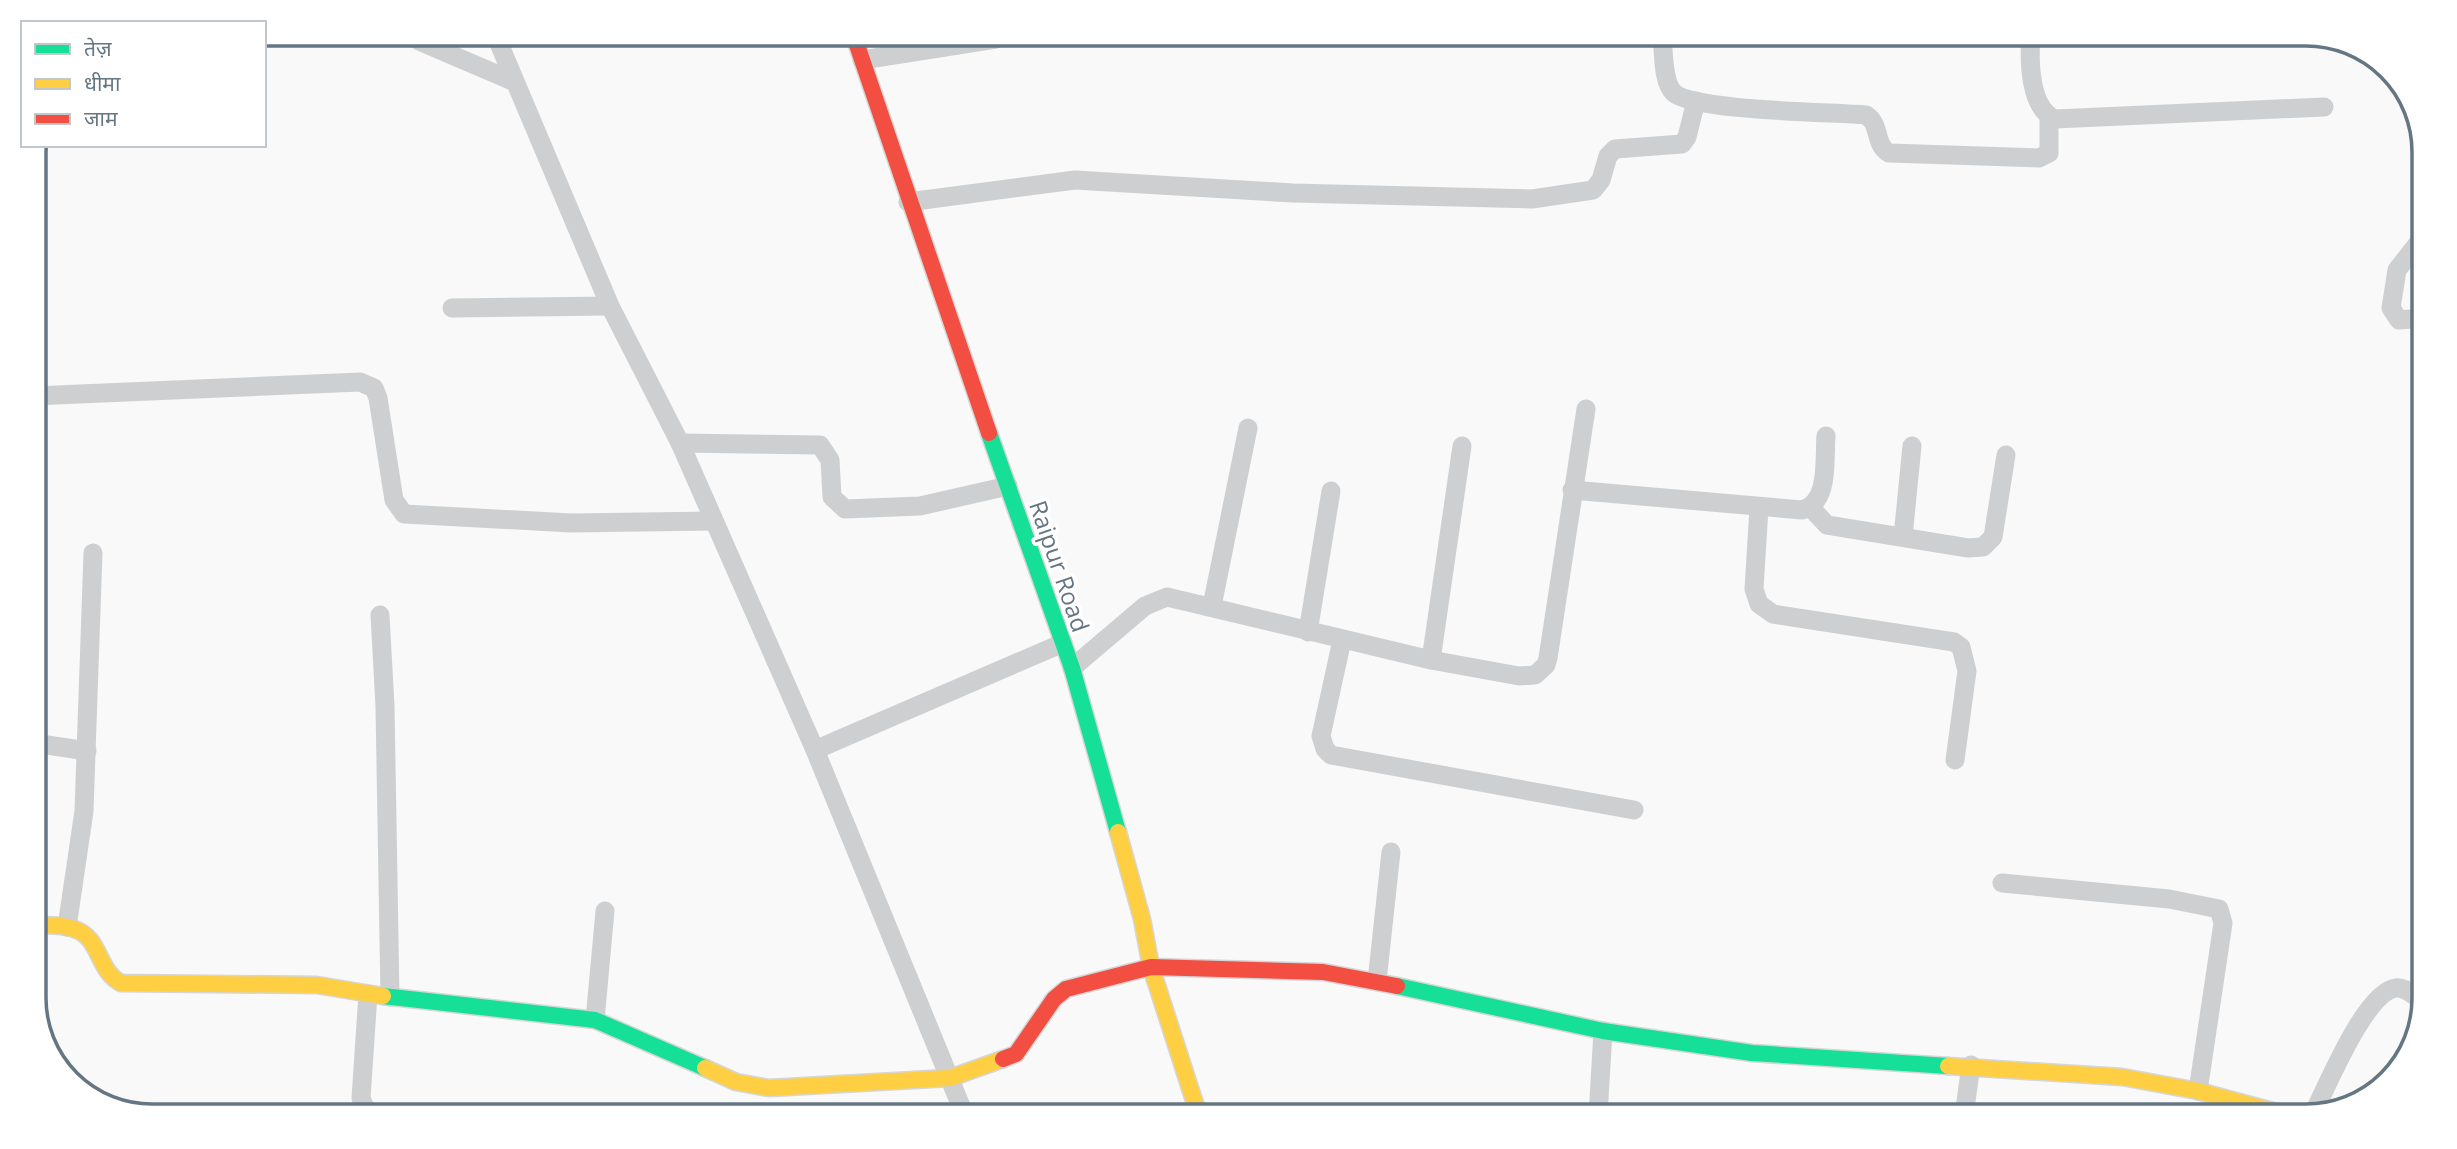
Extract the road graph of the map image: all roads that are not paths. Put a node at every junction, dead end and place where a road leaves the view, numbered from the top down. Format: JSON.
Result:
{"nodes":[{"id":1,"x":428,"y":45,"type":"edge"},
{"id":2,"x":500,"y":45,"type":"edge"},
{"id":3,"x":857,"y":45,"type":"edge"},
{"id":4,"x":953,"y":45,"type":"edge"},
{"id":5,"x":1663,"y":45,"type":"edge"},
{"id":6,"x":2032,"y":45,"type":"edge"},
{"id":7,"x":862,"y":60,"type":"junction"},
{"id":8,"x":515,"y":82,"type":"junction"},
{"id":9,"x":1696,"y":101,"type":"junction"},
{"id":10,"x":2324,"y":107,"type":"dead end"},
{"id":11,"x":2049,"y":117,"type":"junction"},
{"id":12,"x":908,"y":202,"type":"junction"},
{"id":13,"x":2411,"y":252,"type":"edge"},
{"id":14,"x":610,"y":306,"type":"junction"},
{"id":15,"x":452,"y":308,"type":"dead end"},
{"id":16,"x":2411,"y":319,"type":"edge"},
{"id":17,"x":46,"y":395,"type":"edge"},
{"id":18,"x":1586,"y":409,"type":"dead end"},
{"id":19,"x":1248,"y":428,"type":"dead end"},
{"id":20,"x":1826,"y":436,"type":"dead end"},
{"id":21,"x":680,"y":443,"type":"junction"},
{"id":22,"x":1462,"y":446,"type":"dead end"},
{"id":23,"x":1912,"y":446,"type":"dead end"},
{"id":24,"x":2006,"y":456,"type":"dead end"},
{"id":25,"x":1008,"y":486,"type":"junction"},
{"id":26,"x":1331,"y":491,"type":"dead end"},
{"id":27,"x":1572,"y":491,"type":"junction"},
{"id":28,"x":1759,"y":508,"type":"junction"},
{"id":29,"x":1811,"y":508,"type":"junction"},
{"id":30,"x":713,"y":521,"type":"junction"},
{"id":31,"x":1903,"y":537,"type":"junction"},
{"id":32,"x":93,"y":553,"type":"dead end"},
{"id":33,"x":1212,"y":606,"type":"junction"},
{"id":34,"x":380,"y":615,"type":"dead end"},
{"id":35,"x":1308,"y":632,"type":"junction"},
{"id":36,"x":1342,"y":640,"type":"junction"},
{"id":37,"x":1063,"y":643,"type":"junction"},
{"id":38,"x":1431,"y":660,"type":"junction"},
{"id":39,"x":1072,"y":668,"type":"junction"},
{"id":40,"x":46,"y":745,"type":"edge"},
{"id":41,"x":815,"y":750,"type":"junction"},
{"id":42,"x":87,"y":751,"type":"junction"},
{"id":43,"x":1955,"y":760,"type":"dead end"},
{"id":44,"x":1634,"y":810,"type":"dead end"},
{"id":45,"x":1391,"y":852,"type":"dead end"},
{"id":46,"x":2002,"y":883,"type":"dead end"},
{"id":47,"x":605,"y":911,"type":"dead end"},
{"id":48,"x":46,"y":926,"type":"edge"},
{"id":49,"x":67,"y":927,"type":"junction"},
{"id":50,"x":1151,"y":967,"type":"junction"},
{"id":51,"x":1377,"y":981,"type":"junction"},
{"id":52,"x":368,"y":994,"type":"junction"},
{"id":53,"x":2412,"y":995,"type":"edge"},
{"id":54,"x":390,"y":997,"type":"junction"},
{"id":55,"x":595,"y":1020,"type":"junction"},
{"id":56,"x":1603,"y":1031,"type":"junction"},
{"id":57,"x":1971,"y":1065,"type":"junction"},
{"id":58,"x":950,"y":1077,"type":"junction"},
{"id":59,"x":2198,"y":1090,"type":"junction"},
{"id":60,"x":2319,"y":1103,"type":"edge"},
{"id":61,"x":363,"y":1104,"type":"edge"},
{"id":62,"x":960,"y":1104,"type":"edge"},
{"id":63,"x":1195,"y":1104,"type":"edge"},
{"id":64,"x":1599,"y":1104,"type":"edge"},
{"id":65,"x":1966,"y":1104,"type":"edge"},
{"id":66,"x":2248,"y":1104,"type":"edge"}],
"edges":[{"from":1,"to":8,"type":"street"},
{"from":2,"to":8,"type":"street"},
{"from":3,"to":7,"type":"street","name":"Raipur Road"},
{"from":4,"to":7,"type":"street"},
{"from":5,"to":9,"type":"street"},
{"from":6,"to":11,"type":"street"},
{"from":7,"to":12,"type":"street","name":"Raipur Road"},
{"from":8,"to":14,"type":"street"},
{"from":9,"to":11,"type":"street"},
{"from":9,"to":12,"type":"street"},
{"from":10,"to":11,"type":"street"},
{"from":12,"to":25,"type":"street","name":"Raipur Road"},
{"from":13,"to":16,"type":"street"},
{"from":14,"to":15,"type":"street"},
{"from":14,"to":21,"type":"street"},
{"from":17,"to":30,"type":"street"},
{"from":18,"to":27,"type":"street"},
{"from":19,"to":33,"type":"street"},
{"from":20,"to":29,"type":"street"},
{"from":21,"to":25,"type":"street"},
{"from":21,"to":30,"type":"street"},
{"from":22,"to":38,"type":"street"},
{"from":23,"to":31,"type":"street"},
{"from":24,"to":31,"type":"street"},
{"from":25,"to":37,"type":"street","name":"Raipur Road"},
{"from":26,"to":35,"type":"street"},
{"from":27,"to":28,"type":"street"},
{"from":27,"to":38,"type":"street"},
{"from":28,"to":29,"type":"street"},
{"from":28,"to":43,"type":"street"},
{"from":29,"to":31,"type":"street"},
{"from":30,"to":41,"type":"street"},
{"from":32,"to":42,"type":"street"},
{"from":33,"to":35,"type":"street"},
{"from":33,"to":39,"type":"street"},
{"from":34,"to":54,"type":"street"},
{"from":35,"to":36,"type":"street"},
{"from":36,"to":38,"type":"street"},
{"from":36,"to":44,"type":"street"},
{"from":37,"to":39,"type":"street","name":"Raipur Road"},
{"from":37,"to":41,"type":"street"},
{"from":39,"to":50,"type":"street","name":"Raipur Road"},
{"from":40,"to":42,"type":"street"},
{"from":41,"to":58,"type":"street"},
{"from":42,"to":49,"type":"street"},
{"from":45,"to":51,"type":"street"},
{"from":46,"to":59,"type":"street"},
{"from":47,"to":55,"type":"street"},
{"from":48,"to":49,"type":"street"},
{"from":49,"to":52,"type":"street"},
{"from":50,"to":51,"type":"street"},
{"from":50,"to":58,"type":"street"},
{"from":50,"to":63,"type":"street","name":"Raipur Road"},
{"from":51,"to":56,"type":"street"},
{"from":52,"to":54,"type":"street"},
{"from":52,"to":61,"type":"street"},
{"from":53,"to":60,"type":"street"},
{"from":54,"to":55,"type":"street"},
{"from":55,"to":58,"type":"street"},
{"from":56,"to":57,"type":"street"},
{"from":56,"to":64,"type":"street"},
{"from":57,"to":59,"type":"street"},
{"from":57,"to":65,"type":"street"},
{"from":58,"to":62,"type":"street"},
{"from":59,"to":66,"type":"street"}]}
